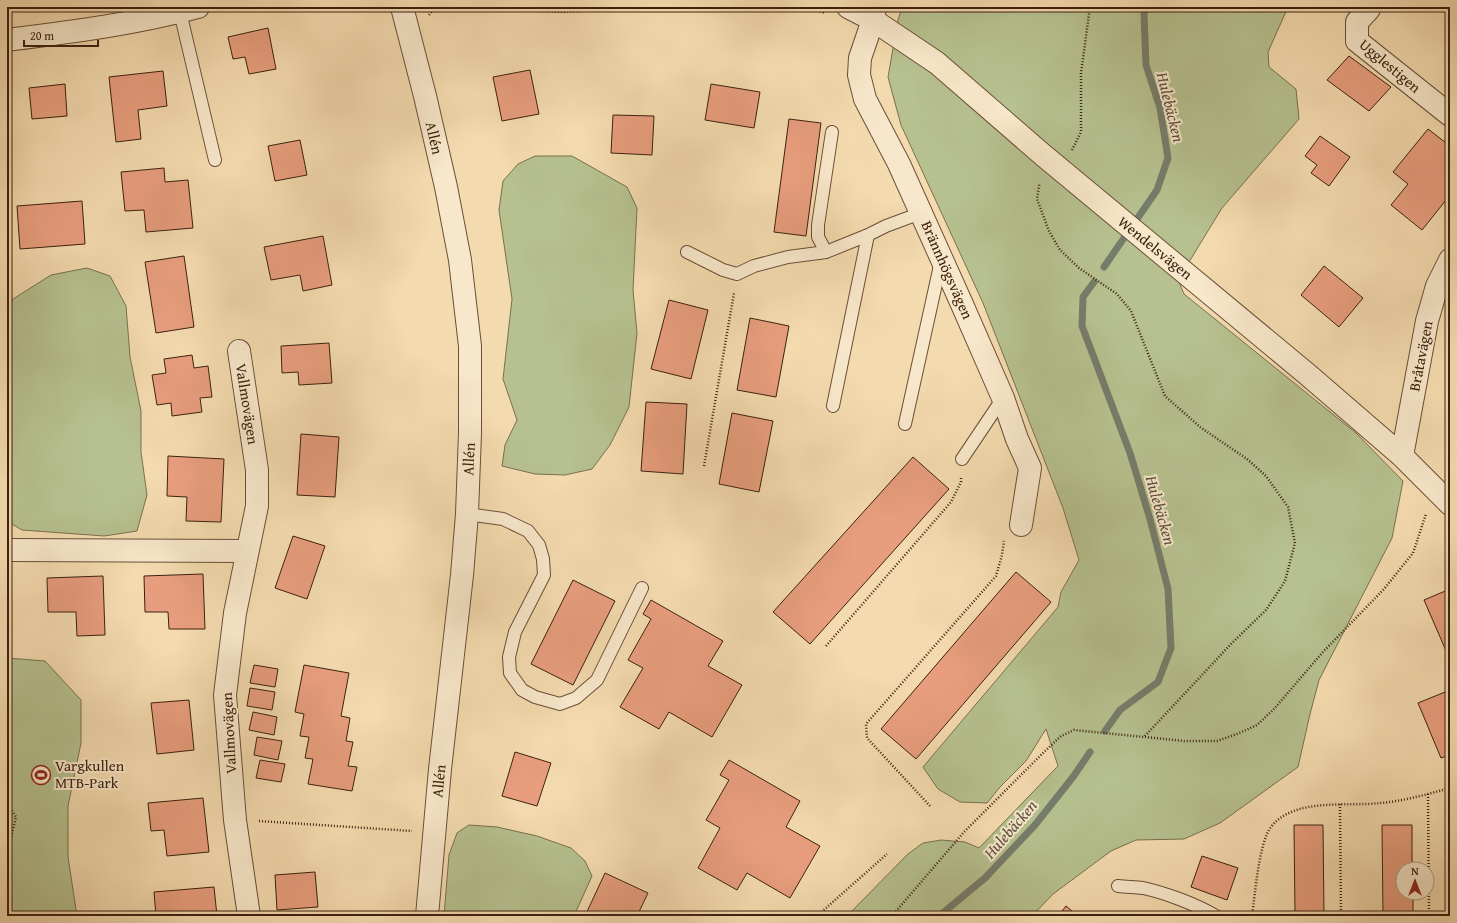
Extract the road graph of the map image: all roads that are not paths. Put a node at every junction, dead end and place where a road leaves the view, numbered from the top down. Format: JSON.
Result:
{"nodes":[{"id":1,"x":402,"y":7,"type":"edge"},
{"id":2,"x":848,"y":7,"type":"edge"},
{"id":3,"x":1369,"y":9,"type":"dead end"},
{"id":4,"x":189,"y":10,"type":"edge"},
{"id":5,"x":874,"y":13,"type":"edge"},
{"id":6,"x":7,"y":40,"type":"edge"},
{"id":7,"x":1450,"y":115,"type":"edge"},
{"id":8,"x":832,"y":132,"type":"dead end"},
{"id":9,"x":215,"y":160,"type":"dead end"},
{"id":10,"x":921,"y":213,"type":"junction"},
{"id":11,"x":868,"y":235,"type":"junction"},
{"id":12,"x":687,"y":252,"type":"dead end"},
{"id":13,"x":826,"y":252,"type":"junction"},
{"id":14,"x":942,"y":259,"type":"junction"},
{"id":15,"x":1450,"y":260,"type":"edge"},
{"id":16,"x":238,"y":351,"type":"dead end"},
{"id":17,"x":1003,"y":398,"type":"junction"},
{"id":18,"x":833,"y":406,"type":"dead end"},
{"id":19,"x":905,"y":424,"type":"dead end"},
{"id":20,"x":1402,"y":456,"type":"junction"},
{"id":21,"x":962,"y":459,"type":"road end"},
{"id":22,"x":1445,"y":500,"type":"edge"},
{"id":23,"x":466,"y":514,"type":"junction"},
{"id":24,"x":1021,"y":525,"type":"road end"},
{"id":25,"x":7,"y":550,"type":"edge"},
{"id":26,"x":246,"y":551,"type":"junction"},
{"id":27,"x":642,"y":588,"type":"dead end"},
{"id":28,"x":1118,"y":886,"type":"dead end"},
{"id":29,"x":249,"y":916,"type":"edge"},
{"id":30,"x":427,"y":916,"type":"edge"},
{"id":31,"x":1216,"y":916,"type":"edge"}],
"edges":[{"from":1,"to":23,"type":"street","name":"Allén"},
{"from":2,"to":5,"type":"street","name":"Wendelsvägen"},
{"from":3,"to":7,"type":"street","name":"Ugglestigen"},
{"from":4,"to":6,"type":"street"},
{"from":4,"to":9,"type":"lane"},
{"from":5,"to":10,"type":"street","name":"Brännhögsvägen"},
{"from":5,"to":20,"type":"street","name":"Wendelsvägen"},
{"from":8,"to":13,"type":"lane"},
{"from":10,"to":11,"type":"lane"},
{"from":10,"to":14,"type":"street","name":"Brännhögsvägen"},
{"from":11,"to":13,"type":"lane"},
{"from":11,"to":18,"type":"lane"},
{"from":12,"to":13,"type":"lane"},
{"from":14,"to":17,"type":"street","name":"Brännhögsvägen"},
{"from":14,"to":19,"type":"lane"},
{"from":15,"to":20,"type":"street","name":"Bråtavägen"},
{"from":16,"to":26,"type":"street","name":"Vallmovägen"},
{"from":17,"to":21,"type":"lane"},
{"from":17,"to":24,"type":"street","name":"Brännhögsvägen"},
{"from":20,"to":22,"type":"street","name":"Wendelsvägen"},
{"from":23,"to":27,"type":"lane"},
{"from":23,"to":30,"type":"street","name":"Allén"},
{"from":25,"to":26,"type":"street"},
{"from":26,"to":29,"type":"street","name":"Vallmovägen"},
{"from":28,"to":31,"type":"lane"}]}
